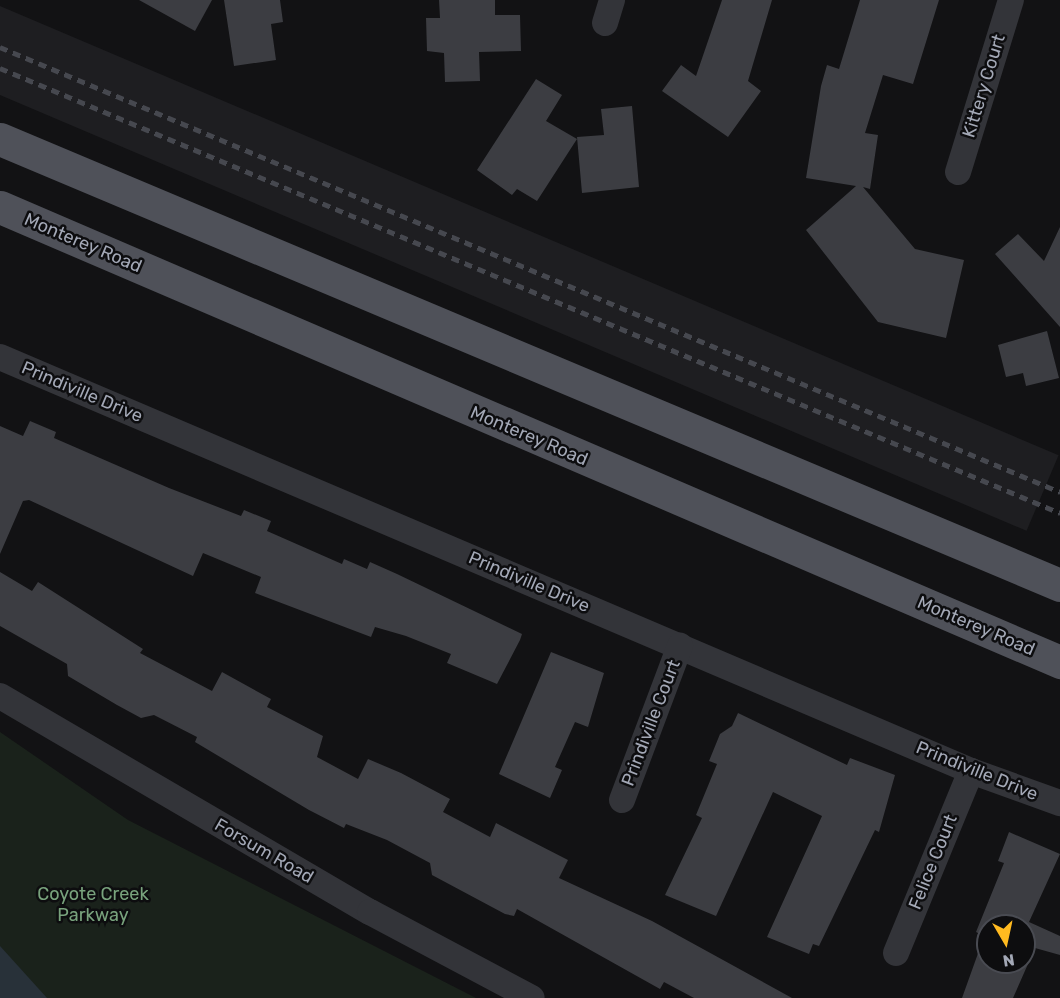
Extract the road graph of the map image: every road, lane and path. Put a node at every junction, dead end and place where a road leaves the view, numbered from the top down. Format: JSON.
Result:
{"nodes":[{"id":1,"x":1011,"y":0,"type":"edge"},
{"id":2,"x":0,"y":139,"type":"edge"},
{"id":3,"x":958,"y":172,"type":"dead end"},
{"id":4,"x":0,"y":207,"type":"edge"},
{"id":5,"x":0,"y":357,"type":"edge"},
{"id":6,"x":1060,"y":585,"type":"edge"},
{"id":7,"x":680,"y":646,"type":"junction"},
{"id":8,"x":1060,"y":662,"type":"edge"},
{"id":9,"x":0,"y":696,"type":"edge"},
{"id":10,"x":971,"y":771,"type":"junction"},
{"id":11,"x":622,"y":800,"type":"dead end"},
{"id":12,"x":1060,"y":804,"type":"edge"},
{"id":13,"x":896,"y":953,"type":"dead end"},
{"id":14,"x":532,"y":998,"type":"edge"}],
"edges":[{"from":1,"to":3,"type":"street","name":"Kittery Court"},
{"from":2,"to":6,"type":"main road"},
{"from":4,"to":8,"type":"main road","name":"Monterey Road"},
{"from":5,"to":7,"type":"street","name":"Prindiville Drive"},
{"from":7,"to":10,"type":"street","name":"Prindiville Drive"},
{"from":7,"to":11,"type":"street","name":"Prindiville Court"},
{"from":9,"to":14,"type":"street","name":"Forsum Road"},
{"from":10,"to":12,"type":"street","name":"Prindiville Drive"},
{"from":10,"to":13,"type":"street","name":"Felice Court"}]}
